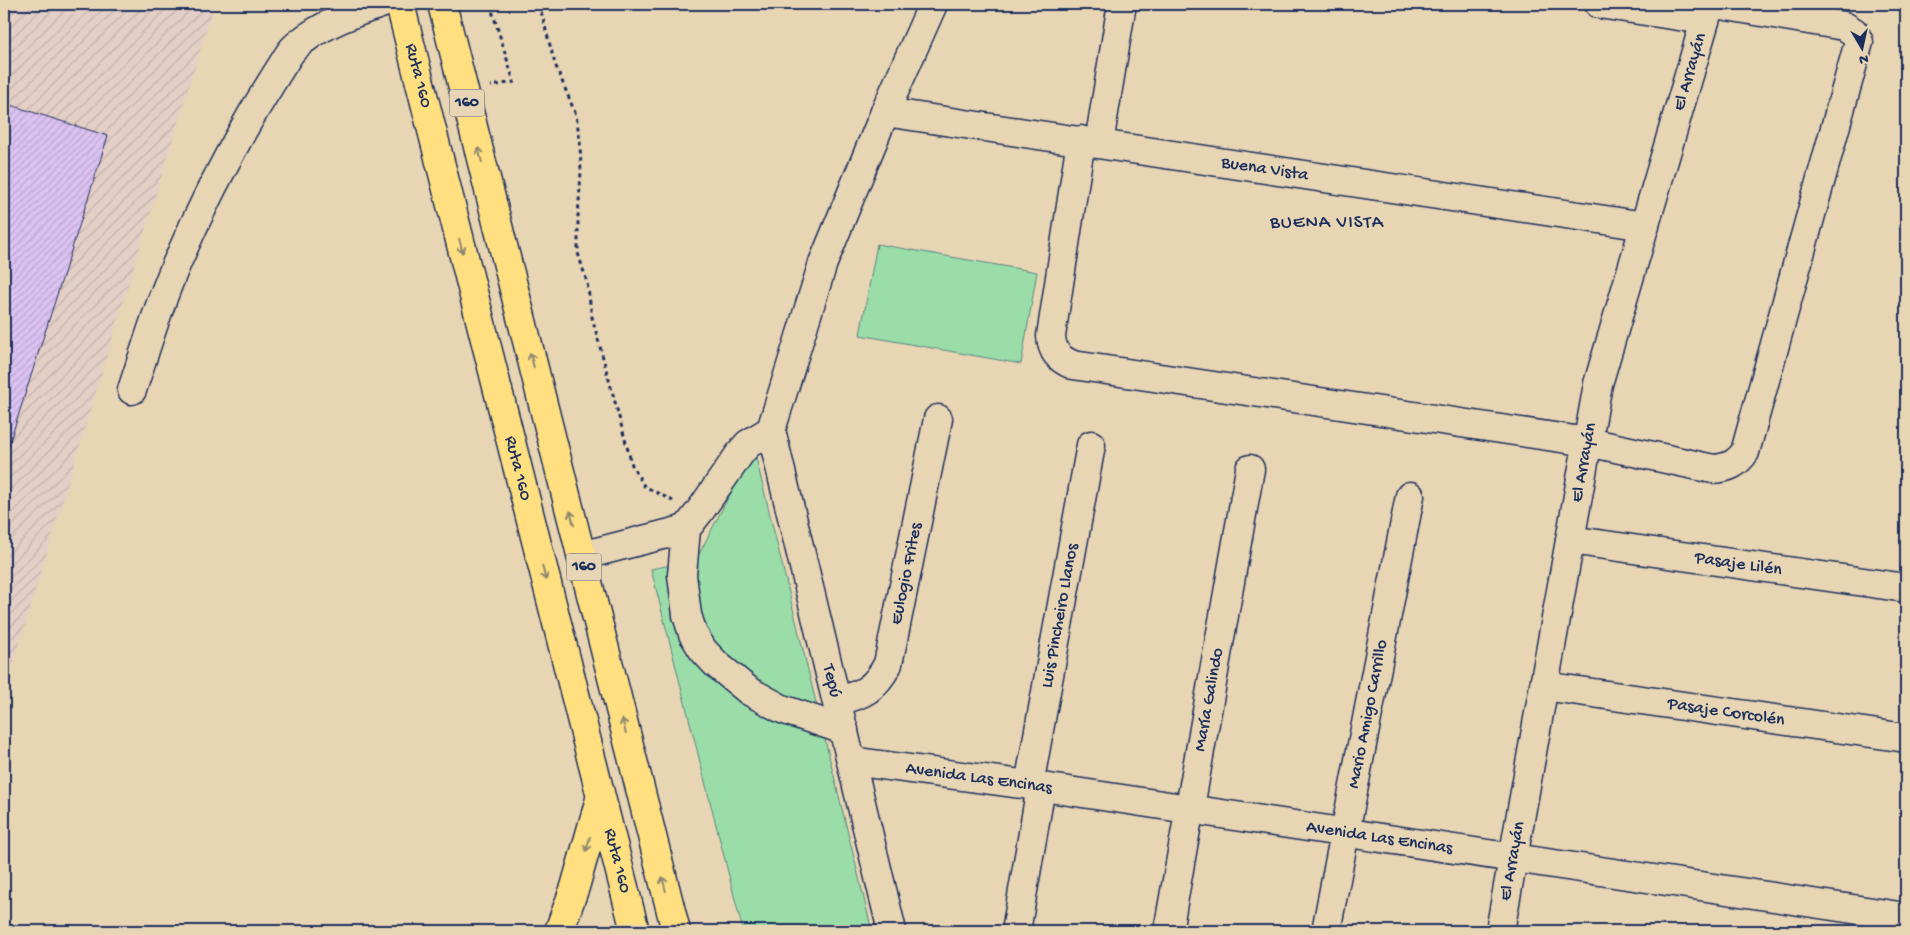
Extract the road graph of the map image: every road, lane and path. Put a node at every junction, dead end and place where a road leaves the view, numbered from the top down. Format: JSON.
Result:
{"nodes":[{"id":1,"x":381,"y":4,"type":"edge"},
{"id":2,"x":400,"y":4,"type":"edge"},
{"id":3,"x":442,"y":4,"type":"edge"},
{"id":4,"x":490,"y":4,"type":"edge"},
{"id":5,"x":539,"y":4,"type":"edge"},
{"id":6,"x":933,"y":4,"type":"edge"},
{"id":7,"x":1122,"y":4,"type":"edge"},
{"id":8,"x":1599,"y":4,"type":"edge"},
{"id":9,"x":1710,"y":9,"type":"edge"},
{"id":10,"x":464,"y":91,"type":"junction"},
{"id":11,"x":885,"y":112,"type":"junction"},
{"id":12,"x":1090,"y":142,"type":"junction"},
{"id":13,"x":1645,"y":226,"type":"junction"},
{"id":14,"x":132,"y":390,"type":"dead end"},
{"id":15,"x":938,"y":419,"type":"dead end"},
{"id":16,"x":771,"y":430,"type":"junction"},
{"id":17,"x":1588,"y":442,"type":"junction"},
{"id":18,"x":1091,"y":445,"type":"dead end"},
{"id":19,"x":1250,"y":469,"type":"dead end"},
{"id":20,"x":1410,"y":496,"type":"dead end"},
{"id":21,"x":686,"y":529,"type":"junction"},
{"id":22,"x":1570,"y":540,"type":"junction"},
{"id":23,"x":581,"y":556,"type":"junction"},
{"id":24,"x":1906,"y":588,"type":"edge"},
{"id":25,"x":1544,"y":686,"type":"junction"},
{"id":26,"x":837,"y":701,"type":"junction"},
{"id":27,"x":844,"y":730,"type":"junction"},
{"id":28,"x":1906,"y":738,"type":"edge"},
{"id":29,"x":851,"y":761,"type":"junction"},
{"id":30,"x":1035,"y":786,"type":"junction"},
{"id":31,"x":601,"y":798,"type":"junction"},
{"id":32,"x":1190,"y":809,"type":"junction"},
{"id":33,"x":1345,"y":832,"type":"junction"},
{"id":34,"x":1514,"y":858,"type":"junction"},
{"id":35,"x":1906,"y":917,"type":"edge"},
{"id":36,"x":559,"y":931,"type":"edge"},
{"id":37,"x":635,"y":931,"type":"edge"},
{"id":38,"x":676,"y":931,"type":"edge"},
{"id":39,"x":892,"y":931,"type":"edge"},
{"id":40,"x":1016,"y":931,"type":"edge"},
{"id":41,"x":1168,"y":931,"type":"edge"},
{"id":42,"x":1326,"y":931,"type":"edge"},
{"id":43,"x":1500,"y":931,"type":"edge"}],
"edges":[{"from":1,"to":14,"type":"street"},
{"from":2,"to":31,"type":"highway","name":"Ruta 160","number":"160","one_way":true},
{"from":3,"to":10,"type":"highway","number":"160"},
{"from":4,"to":10,"type":"path"},
{"from":5,"to":21,"type":"path"},
{"from":6,"to":11,"type":"street"},
{"from":7,"to":12,"type":"street"},
{"from":8,"to":9,"type":"street"},
{"from":9,"to":13,"type":"street","name":"El Arrayán"},
{"from":9,"to":17,"type":"street"},
{"from":23,"to":10,"type":"highway","number":"160","one_way":true},
{"from":11,"to":12,"type":"street","name":"Buena Vista"},
{"from":11,"to":16,"type":"street"},
{"from":12,"to":13,"type":"street","name":"Buena Vista"},
{"from":12,"to":17,"type":"street"},
{"from":13,"to":17,"type":"street","name":"El Arrayán"},
{"from":15,"to":26,"type":"street","name":"Eulogio Frites"},
{"from":16,"to":21,"type":"street"},
{"from":16,"to":26,"type":"street","name":"Tepú"},
{"from":17,"to":22,"type":"street","name":"El Arrayán"},
{"from":18,"to":30,"type":"street","name":"Luis Pincheiro Llanos"},
{"from":19,"to":32,"type":"street","name":"María Galindo"},
{"from":20,"to":33,"type":"street","name":"Mario Amigo Carrillo"},
{"from":21,"to":23,"type":"street"},
{"from":21,"to":27,"type":"street"},
{"from":22,"to":24,"type":"street","name":"Pasaje Lilén"},
{"from":22,"to":25,"type":"street","name":"El Arrayán"},
{"from":38,"to":23,"type":"highway","number":"160","one_way":true},
{"from":25,"to":28,"type":"street","name":"Pasaje Corcolén"},
{"from":25,"to":34,"type":"street","name":"El Arrayán"},
{"from":26,"to":27,"type":"street","name":"Tepú"},
{"from":27,"to":29,"type":"street","name":"Tepú"},
{"from":29,"to":30,"type":"street","name":"Avenida Las Encinas"},
{"from":29,"to":39,"type":"street","name":"Tepú"},
{"from":30,"to":32,"type":"street","name":"Avenida Las Encinas"},
{"from":30,"to":40,"type":"street","name":"Luis Pincheiro Llanos"},
{"from":31,"to":36,"type":"highway","one_way":true},
{"from":31,"to":37,"type":"highway","name":"Ruta 160","number":"160"},
{"from":32,"to":33,"type":"street","name":"Avenida Las Encinas"},
{"from":32,"to":41,"type":"street","name":"María Galindo"},
{"from":33,"to":34,"type":"street","name":"Avenida Las Encinas"},
{"from":33,"to":42,"type":"street","name":"Mario Amigo Carrillo"},
{"from":34,"to":35,"type":"street","name":"Avenida Las Encinas"},
{"from":34,"to":43,"type":"street","name":"El Arrayán"}]}
